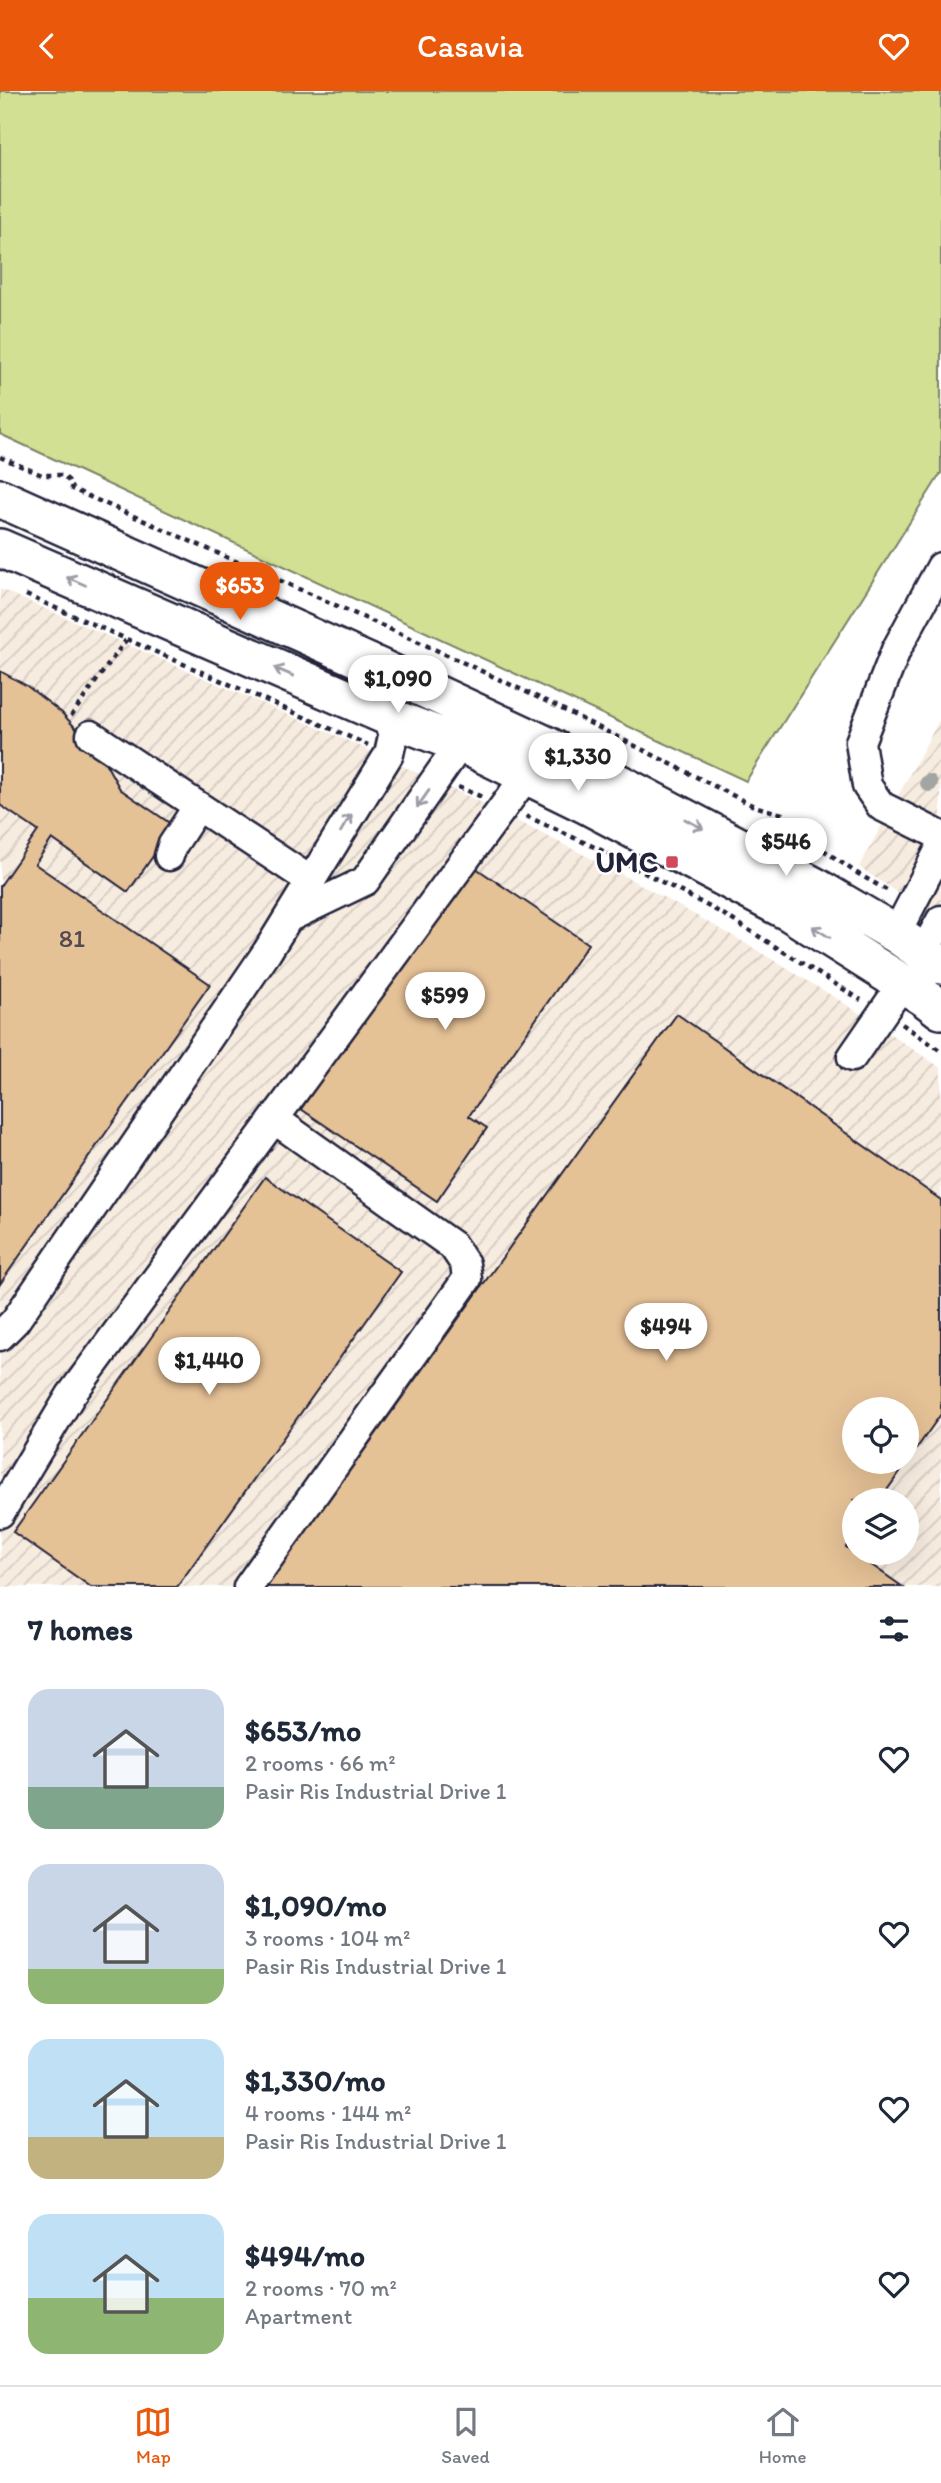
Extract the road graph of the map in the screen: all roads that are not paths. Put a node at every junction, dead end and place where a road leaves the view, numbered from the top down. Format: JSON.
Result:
{"nodes":[{"id":1,"x":0,"y":498,"type":"edge"},
{"id":2,"x":0,"y":548,"type":"edge"},
{"id":3,"x":941,"y":567,"type":"edge"},
{"id":4,"x":380,"y":668,"type":"junction"},
{"id":5,"x":387,"y":716,"type":"junction"},
{"id":6,"x":80,"y":727,"type":"road end"},
{"id":7,"x":461,"y":731,"type":"junction"},
{"id":8,"x":527,"y":775,"type":"junction"},
{"id":9,"x":198,"y":806,"type":"junction"},
{"id":10,"x":941,"y":836,"type":"edge"},
{"id":11,"x":941,"y":847,"type":"edge"},
{"id":12,"x":169,"y":856,"type":"dead end"},
{"id":13,"x":310,"y":881,"type":"junction"},
{"id":14,"x":288,"y":918,"type":"junction"},
{"id":15,"x":941,"y":920,"type":"edge"},
{"id":16,"x":918,"y":939,"type":"edge"},
{"id":17,"x":903,"y":983,"type":"junction"},
{"id":18,"x":941,"y":1010,"type":"edge"},
{"id":19,"x":852,"y":1056,"type":"dead end"},
{"id":20,"x":274,"y":1119,"type":"junction"},
{"id":21,"x":0,"y":1336,"type":"edge"},
{"id":22,"x":0,"y":1513,"type":"edge"},
{"id":23,"x":248,"y":1587,"type":"edge"}],
"edges":[{"from":1,"to":4,"type":"main road"},
{"from":5,"to":2,"type":"main road","one_way":true},
{"from":3,"to":10,"type":"lane"},
{"from":4,"to":7,"type":"main road"},
{"from":4,"to":16,"type":"main road","one_way":true},
{"from":5,"to":7,"type":"main road"},
{"from":13,"to":5,"type":"lane","one_way":true},
{"from":6,"to":9,"type":"lane"},
{"from":7,"to":8,"type":"main road"},
{"from":7,"to":14,"type":"lane","one_way":true},
{"from":17,"to":8,"type":"main road","one_way":true},
{"from":8,"to":20,"type":"lane"},
{"from":9,"to":12,"type":"lane"},
{"from":9,"to":13,"type":"lane"},
{"from":11,"to":16,"type":"lane"},
{"from":13,"to":14,"type":"lane"},
{"from":14,"to":21,"type":"lane"},
{"from":15,"to":16,"type":"lane"},
{"from":16,"to":17,"type":"main road"},
{"from":17,"to":18,"type":"main road"},
{"from":17,"to":19,"type":"lane"},
{"from":20,"to":22,"type":"lane"},
{"from":20,"to":23,"type":"lane"}]}
